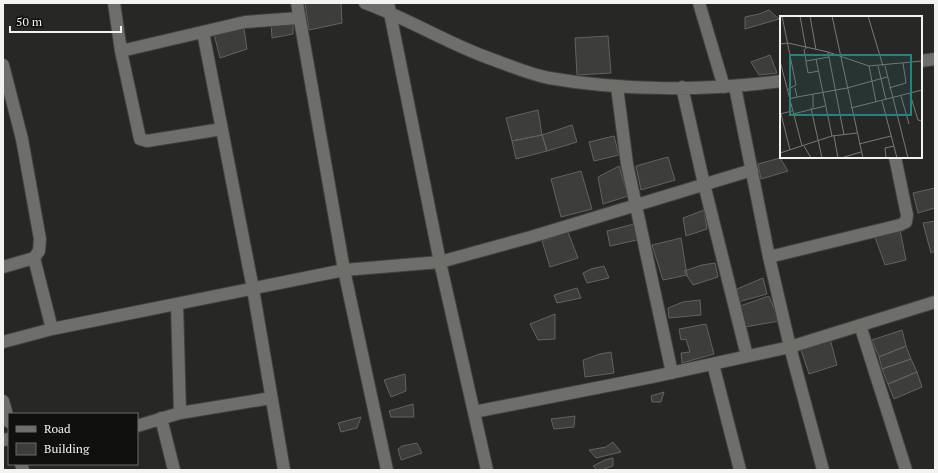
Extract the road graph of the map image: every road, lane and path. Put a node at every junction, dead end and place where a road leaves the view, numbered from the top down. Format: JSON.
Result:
{"nodes":[{"id":1,"x":114,"y":3,"type":"edge"},
{"id":2,"x":297,"y":3,"type":"edge"},
{"id":3,"x":365,"y":3,"type":"edge"},
{"id":4,"x":698,"y":3,"type":"edge"},
{"id":5,"x":389,"y":7,"type":"edge"},
{"id":6,"x":299,"y":18,"type":"junction"},
{"id":7,"x":202,"y":32,"type":"junction"},
{"id":8,"x":121,"y":51,"type":"junction"},
{"id":9,"x":935,"y":59,"type":"edge"},
{"id":10,"x":922,"y":61,"type":"edge"},
{"id":11,"x":3,"y":65,"type":"edge"},
{"id":12,"x":780,"y":81,"type":"edge"},
{"id":13,"x":616,"y":87,"type":"junction"},
{"id":14,"x":682,"y":87,"type":"junction"},
{"id":15,"x":730,"y":87,"type":"junction"},
{"id":16,"x":222,"y":129,"type":"junction"},
{"id":17,"x":895,"y":158,"type":"edge"},
{"id":18,"x":752,"y":170,"type":"junction"},
{"id":19,"x":704,"y":184,"type":"junction"},
{"id":20,"x":636,"y":205,"type":"junction"},
{"id":21,"x":769,"y":257,"type":"junction"},
{"id":22,"x":34,"y":258,"type":"junction"},
{"id":23,"x":440,"y":262,"type":"junction"},
{"id":24,"x":3,"y":267,"type":"edge"},
{"id":25,"x":344,"y":270,"type":"junction"},
{"id":26,"x":253,"y":289,"type":"junction"},
{"id":27,"x":177,"y":304,"type":"junction"},
{"id":28,"x":934,"y":306,"type":"edge"},
{"id":29,"x":860,"y":325,"type":"junction"},
{"id":30,"x":52,"y":329,"type":"junction"},
{"id":31,"x":3,"y":342,"type":"edge"},
{"id":32,"x":790,"y":347,"type":"junction"},
{"id":33,"x":747,"y":356,"type":"junction"},
{"id":34,"x":713,"y":364,"type":"junction"},
{"id":35,"x":672,"y":373,"type":"junction"},
{"id":36,"x":271,"y":398,"type":"junction"},
{"id":37,"x":3,"y":401,"type":"edge"},
{"id":38,"x":474,"y":412,"type":"junction"},
{"id":39,"x":180,"y":413,"type":"junction"},
{"id":40,"x":8,"y":418,"type":"edge"},
{"id":41,"x":161,"y":418,"type":"junction"},
{"id":42,"x":138,"y":426,"type":"edge"},
{"id":43,"x":174,"y":470,"type":"edge"},
{"id":44,"x":284,"y":470,"type":"edge"},
{"id":45,"x":387,"y":470,"type":"edge"},
{"id":46,"x":487,"y":470,"type":"edge"},
{"id":47,"x":740,"y":470,"type":"edge"},
{"id":48,"x":823,"y":470,"type":"edge"},
{"id":49,"x":906,"y":470,"type":"edge"}],
"edges":[{"from":1,"to":8,"type":"street"},
{"from":2,"to":6,"type":"street"},
{"from":3,"to":5,"type":"street"},
{"from":4,"to":15,"type":"street"},
{"from":5,"to":13,"type":"street"},
{"from":5,"to":23,"type":"street"},
{"from":6,"to":7,"type":"street"},
{"from":6,"to":25,"type":"street"},
{"from":7,"to":8,"type":"street"},
{"from":7,"to":16,"type":"street"},
{"from":8,"to":16,"type":"street"},
{"from":9,"to":10,"type":"street"},
{"from":11,"to":22,"type":"street"},
{"from":12,"to":15,"type":"street"},
{"from":13,"to":14,"type":"street"},
{"from":13,"to":20,"type":"street"},
{"from":14,"to":15,"type":"street"},
{"from":14,"to":19,"type":"street"},
{"from":15,"to":18,"type":"street"},
{"from":16,"to":26,"type":"street"},
{"from":17,"to":21,"type":"street"},
{"from":18,"to":19,"type":"street"},
{"from":18,"to":21,"type":"street"},
{"from":19,"to":20,"type":"street"},
{"from":19,"to":33,"type":"street"},
{"from":20,"to":23,"type":"street"},
{"from":20,"to":35,"type":"street"},
{"from":21,"to":32,"type":"street"},
{"from":22,"to":24,"type":"street"},
{"from":22,"to":30,"type":"street"},
{"from":23,"to":25,"type":"street"},
{"from":23,"to":38,"type":"street"},
{"from":25,"to":26,"type":"street"},
{"from":25,"to":45,"type":"street"},
{"from":26,"to":27,"type":"street"},
{"from":26,"to":36,"type":"street"},
{"from":27,"to":30,"type":"street"},
{"from":27,"to":39,"type":"street"},
{"from":28,"to":29,"type":"street"},
{"from":29,"to":32,"type":"street"},
{"from":29,"to":49,"type":"street"},
{"from":30,"to":31,"type":"street"},
{"from":32,"to":33,"type":"street"},
{"from":32,"to":48,"type":"street"},
{"from":33,"to":34,"type":"street"},
{"from":34,"to":35,"type":"street"},
{"from":34,"to":47,"type":"street"},
{"from":35,"to":38,"type":"street"},
{"from":36,"to":39,"type":"street"},
{"from":36,"to":44,"type":"street"},
{"from":37,"to":40,"type":"street"},
{"from":38,"to":46,"type":"street"},
{"from":39,"to":41,"type":"street"},
{"from":41,"to":42,"type":"street"},
{"from":41,"to":43,"type":"street"}]}
